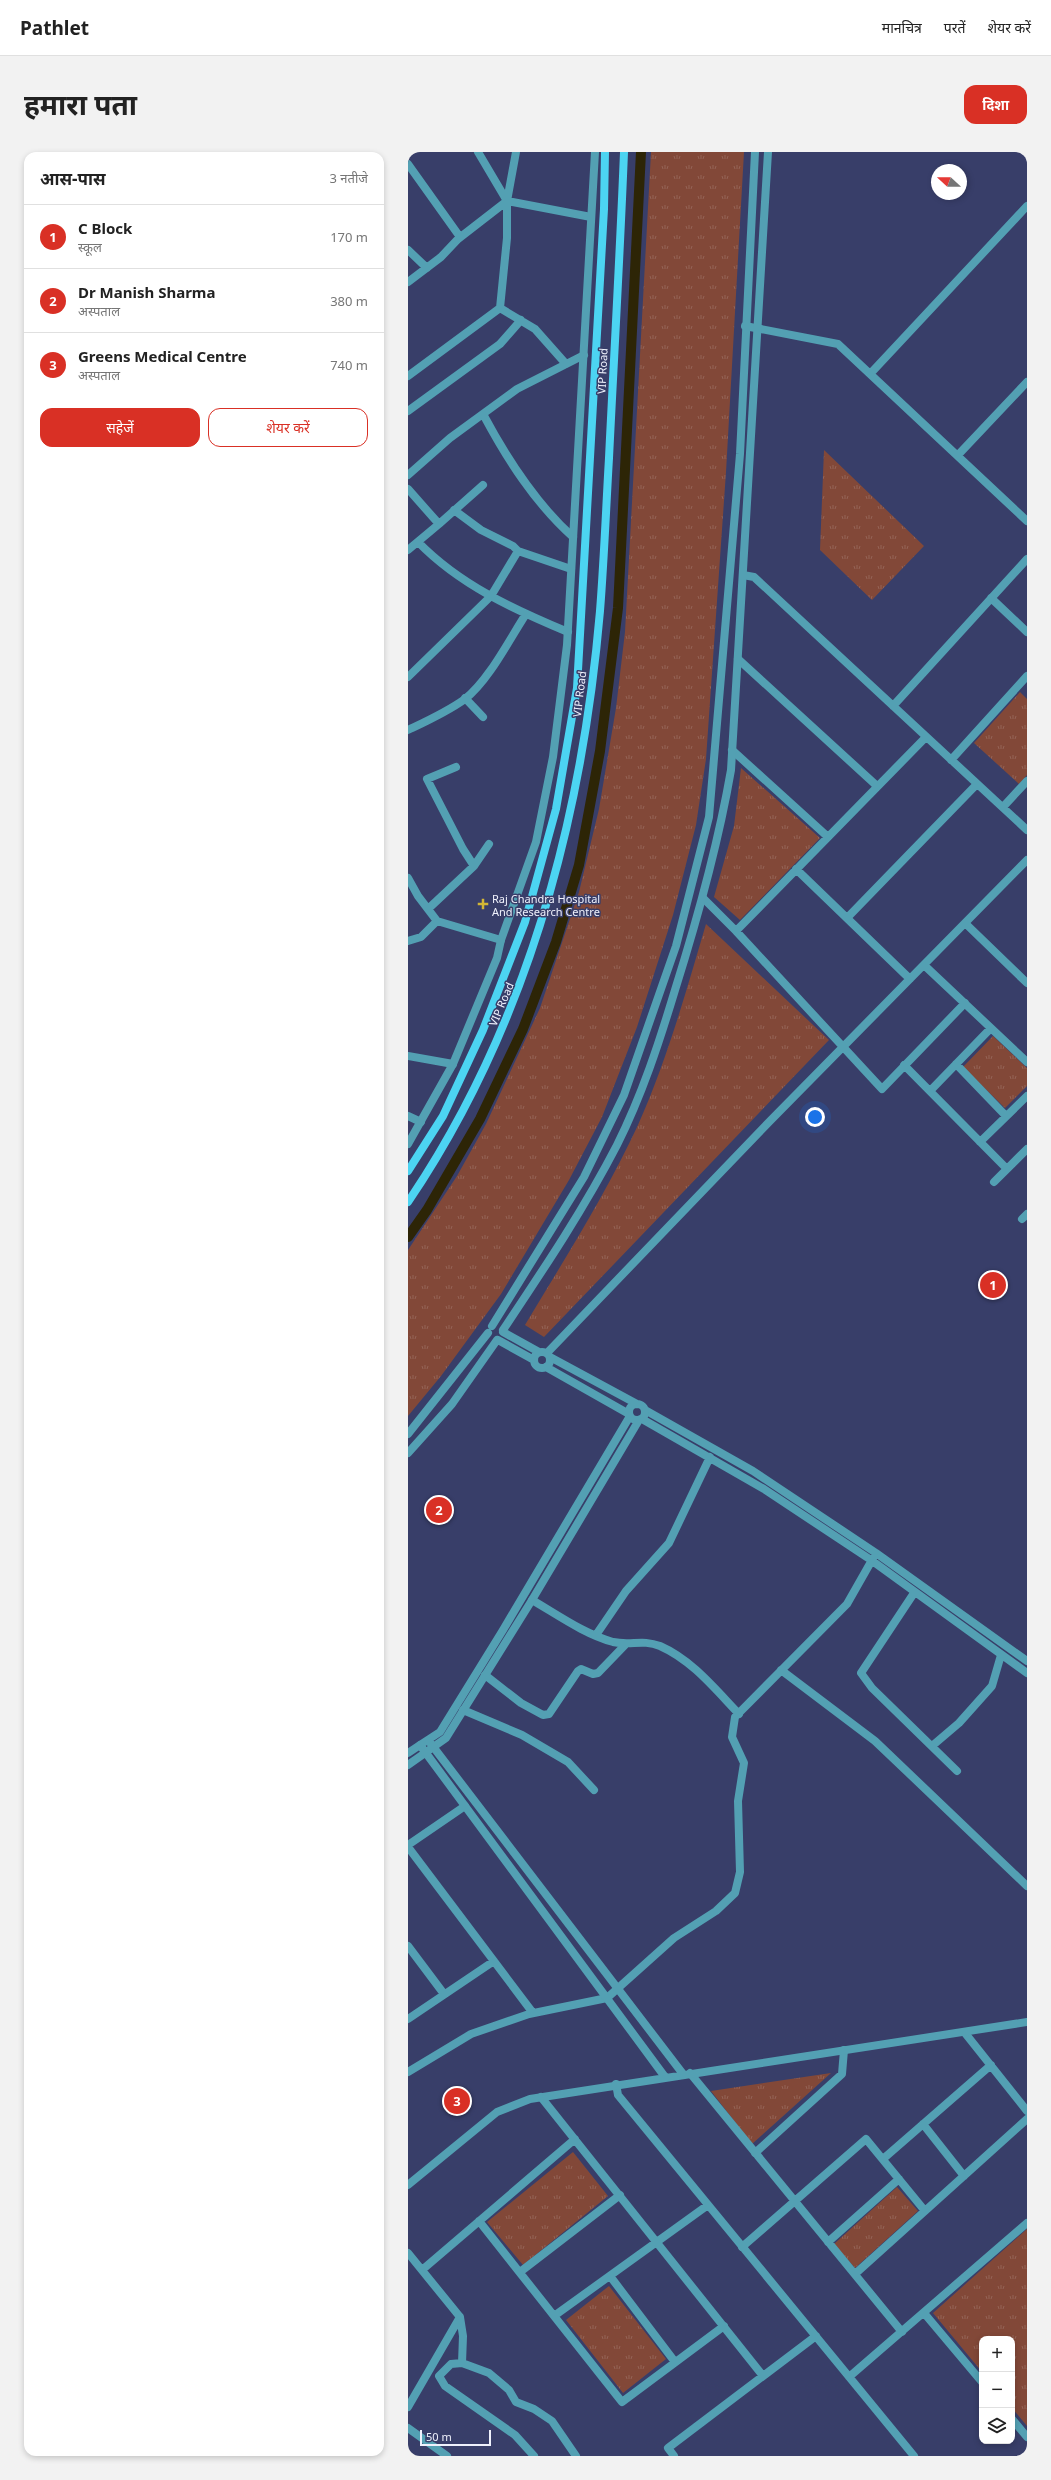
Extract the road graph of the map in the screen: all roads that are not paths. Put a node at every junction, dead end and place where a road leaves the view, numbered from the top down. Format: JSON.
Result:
{"nodes":[{"id":1,"x":478,"y":152,"type":"edge"},
{"id":2,"x":516,"y":152,"type":"edge"},
{"id":3,"x":595,"y":152,"type":"edge"},
{"id":4,"x":606,"y":152,"type":"edge"},
{"id":5,"x":624,"y":152,"type":"edge"},
{"id":6,"x":755,"y":152,"type":"edge"},
{"id":7,"x":768,"y":152,"type":"edge"},
{"id":8,"x":408,"y":164,"type":"edge"},
{"id":9,"x":507,"y":201,"type":"junction"},
{"id":10,"x":1027,"y":206,"type":"edge"},
{"id":11,"x":591,"y":217,"type":"junction"},
{"id":12,"x":460,"y":237,"type":"junction"},
{"id":13,"x":408,"y":250,"type":"edge"},
{"id":14,"x":427,"y":268,"type":"junction"},
{"id":15,"x":408,"y":282,"type":"edge"},
{"id":16,"x":500,"y":308,"type":"junction"},
{"id":17,"x":521,"y":320,"type":"junction"},
{"id":18,"x":745,"y":326,"type":"junction"},
{"id":19,"x":758,"y":327,"type":"junction"},
{"id":20,"x":584,"y":355,"type":"junction"},
{"id":21,"x":566,"y":364,"type":"junction"},
{"id":22,"x":870,"y":374,"type":"junction"},
{"id":23,"x":408,"y":376,"type":"edge"},
{"id":24,"x":1027,"y":382,"type":"edge"},
{"id":25,"x":408,"y":411,"type":"edge"},
{"id":26,"x":483,"y":414,"type":"junction"},
{"id":27,"x":958,"y":456,"type":"junction"},
{"id":28,"x":408,"y":475,"type":"edge"},
{"id":29,"x":483,"y":485,"type":"dead end"},
{"id":30,"x":408,"y":489,"type":"edge"},
{"id":31,"x":454,"y":510,"type":"junction"},
{"id":32,"x":1027,"y":520,"type":"edge"},
{"id":33,"x":439,"y":524,"type":"junction"},
{"id":34,"x":573,"y":537,"type":"junction"},
{"id":35,"x":418,"y":542,"type":"junction"},
{"id":36,"x":408,"y":550,"type":"edge"},
{"id":37,"x":518,"y":551,"type":"junction"},
{"id":38,"x":1027,"y":559,"type":"edge"},
{"id":39,"x":571,"y":569,"type":"junction"},
{"id":40,"x":742,"y":575,"type":"junction"},
{"id":41,"x":491,"y":596,"type":"junction"},
{"id":42,"x":991,"y":598,"type":"junction"},
{"id":43,"x":526,"y":614,"type":"junction"},
{"id":44,"x":568,"y":632,"type":"junction"},
{"id":45,"x":1027,"y":632,"type":"edge"},
{"id":46,"x":738,"y":659,"type":"junction"},
{"id":47,"x":1027,"y":676,"type":"edge"},
{"id":48,"x":408,"y":677,"type":"edge"},
{"id":49,"x":1024,"y":686,"type":"edge"},
{"id":50,"x":465,"y":698,"type":"junction"},
{"id":51,"x":893,"y":706,"type":"junction"},
{"id":52,"x":483,"y":717,"type":"dead end"},
{"id":53,"x":408,"y":730,"type":"edge"},
{"id":54,"x":926,"y":737,"type":"junction"},
{"id":55,"x":732,"y":750,"type":"junction"},
{"id":56,"x":951,"y":760,"type":"junction"},
{"id":57,"x":456,"y":767,"type":"dead end"},
{"id":58,"x":1027,"y":781,"type":"edge"},
{"id":59,"x":977,"y":784,"type":"junction"},
{"id":60,"x":877,"y":786,"type":"junction"},
{"id":61,"x":1002,"y":808,"type":"junction"},
{"id":62,"x":1027,"y":830,"type":"edge"},
{"id":63,"x":828,"y":837,"type":"junction"},
{"id":64,"x":489,"y":844,"type":"dead end"},
{"id":65,"x":1027,"y":860,"type":"edge"},
{"id":66,"x":474,"y":866,"type":"junction"},
{"id":67,"x":796,"y":869,"type":"junction"},
{"id":68,"x":408,"y":878,"type":"edge"},
{"id":69,"x":703,"y":898,"type":"junction"},
{"id":70,"x":428,"y":909,"type":"junction"},
{"id":71,"x":847,"y":918,"type":"junction"},
{"id":72,"x":437,"y":921,"type":"junction"},
{"id":73,"x":965,"y":923,"type":"junction"},
{"id":74,"x":736,"y":930,"type":"junction"},
{"id":75,"x":501,"y":940,"type":"junction"},
{"id":76,"x":408,"y":941,"type":"edge"},
{"id":77,"x":924,"y":965,"type":"junction"},
{"id":78,"x":910,"y":979,"type":"junction"},
{"id":79,"x":1027,"y":982,"type":"edge"},
{"id":80,"x":965,"y":1003,"type":"junction"},
{"id":81,"x":991,"y":1028,"type":"junction"},
{"id":82,"x":843,"y":1047,"type":"junction"},
{"id":83,"x":408,"y":1056,"type":"edge"},
{"id":84,"x":1027,"y":1062,"type":"edge"},
{"id":85,"x":453,"y":1064,"type":"junction"},
{"id":86,"x":956,"y":1064,"type":"junction"},
{"id":87,"x":904,"y":1065,"type":"junction"},
{"id":88,"x":930,"y":1092,"type":"junction"},
{"id":89,"x":1027,"y":1096,"type":"edge"},
{"id":90,"x":408,"y":1116,"type":"edge"},
{"id":91,"x":1006,"y":1116,"type":"junction"},
{"id":92,"x":421,"y":1122,"type":"junction"},
{"id":93,"x":980,"y":1142,"type":"junction"},
{"id":94,"x":408,"y":1144,"type":"edge"},
{"id":95,"x":1027,"y":1149,"type":"edge"},
{"id":96,"x":1007,"y":1169,"type":"junction"},
{"id":97,"x":408,"y":1171,"type":"edge"},
{"id":98,"x":994,"y":1182,"type":"dead end"},
{"id":99,"x":408,"y":1202,"type":"edge"},
{"id":100,"x":490,"y":1330,"type":"junction"},
{"id":101,"x":503,"y":1331,"type":"junction"},
{"id":102,"x":498,"y":1340,"type":"junction"},
{"id":103,"x":545,"y":1354,"type":"junction"},
{"id":104,"x":534,"y":1360,"type":"junction"},
{"id":105,"x":546,"y":1367,"type":"junction"},
{"id":106,"x":637,"y":1404,"type":"junction"},
{"id":107,"x":645,"y":1410,"type":"junction"},
{"id":108,"x":630,"y":1415,"type":"junction"},
{"id":109,"x":640,"y":1420,"type":"junction"},
{"id":110,"x":408,"y":1434,"type":"edge"},
{"id":111,"x":408,"y":1453,"type":"edge"},
{"id":112,"x":710,"y":1457,"type":"junction"},
{"id":113,"x":874,"y":1556,"type":"junction"},
{"id":114,"x":914,"y":1593,"type":"junction"},
{"id":115,"x":532,"y":1600,"type":"junction"},
{"id":116,"x":596,"y":1635,"type":"junction"},
{"id":117,"x":625,"y":1645,"type":"junction"},
{"id":118,"x":1001,"y":1655,"type":"junction"},
{"id":119,"x":1027,"y":1661,"type":"edge"},
{"id":120,"x":782,"y":1670,"type":"junction"},
{"id":121,"x":1027,"y":1673,"type":"edge"},
{"id":122,"x":485,"y":1676,"type":"junction"},
{"id":123,"x":464,"y":1710,"type":"junction"},
{"id":124,"x":738,"y":1714,"type":"junction"},
{"id":125,"x":428,"y":1740,"type":"junction"},
{"id":126,"x":420,"y":1745,"type":"junction"},
{"id":127,"x":932,"y":1746,"type":"junction"},
{"id":128,"x":433,"y":1747,"type":"junction"},
{"id":129,"x":408,"y":1753,"type":"edge"},
{"id":130,"x":425,"y":1753,"type":"junction"},
{"id":131,"x":410,"y":1761,"type":"edge"},
{"id":132,"x":958,"y":1771,"type":"dead end"},
{"id":133,"x":594,"y":1790,"type":"dead end"},
{"id":134,"x":465,"y":1806,"type":"junction"},
{"id":135,"x":408,"y":1846,"type":"edge"},
{"id":136,"x":1027,"y":1886,"type":"edge"},
{"id":137,"x":408,"y":1946,"type":"edge"},
{"id":138,"x":494,"y":1961,"type":"junction"},
{"id":139,"x":617,"y":1990,"type":"junction"},
{"id":140,"x":444,"y":1994,"type":"junction"},
{"id":141,"x":607,"y":1998,"type":"junction"},
{"id":142,"x":533,"y":2013,"type":"junction"},
{"id":143,"x":408,"y":2019,"type":"edge"},
{"id":144,"x":1027,"y":2022,"type":"edge"},
{"id":145,"x":965,"y":2033,"type":"junction"},
{"id":146,"x":844,"y":2050,"type":"junction"},
{"id":147,"x":991,"y":2065,"type":"junction"},
{"id":148,"x":408,"y":2072,"type":"edge"},
{"id":149,"x":686,"y":2074,"type":"junction"},
{"id":150,"x":665,"y":2077,"type":"junction"},
{"id":151,"x":616,"y":2084,"type":"junction"},
{"id":152,"x":541,"y":2096,"type":"junction"},
{"id":153,"x":1027,"y":2112,"type":"edge"},
{"id":154,"x":1027,"y":2120,"type":"edge"},
{"id":155,"x":923,"y":2124,"type":"junction"},
{"id":156,"x":575,"y":2139,"type":"junction"},
{"id":157,"x":755,"y":2153,"type":"junction"},
{"id":158,"x":883,"y":2159,"type":"junction"},
{"id":159,"x":964,"y":2176,"type":"junction"},
{"id":160,"x":899,"y":2179,"type":"junction"},
{"id":161,"x":408,"y":2185,"type":"edge"},
{"id":162,"x":620,"y":2196,"type":"junction"},
{"id":163,"x":795,"y":2201,"type":"junction"},
{"id":164,"x":708,"y":2205,"type":"junction"},
{"id":165,"x":925,"y":2211,"type":"junction"},
{"id":166,"x":479,"y":2221,"type":"junction"},
{"id":167,"x":1027,"y":2223,"type":"edge"},
{"id":168,"x":657,"y":2242,"type":"junction"},
{"id":169,"x":828,"y":2242,"type":"junction"},
{"id":170,"x":742,"y":2247,"type":"junction"},
{"id":171,"x":408,"y":2253,"type":"edge"},
{"id":172,"x":422,"y":2270,"type":"junction"},
{"id":173,"x":520,"y":2272,"type":"junction"},
{"id":174,"x":855,"y":2274,"type":"junction"},
{"id":175,"x":610,"y":2276,"type":"junction"},
{"id":176,"x":924,"y":2313,"type":"junction"},
{"id":177,"x":554,"y":2316,"type":"junction"},
{"id":178,"x":460,"y":2317,"type":"junction"},
{"id":179,"x":724,"y":2326,"type":"junction"},
{"id":180,"x":902,"y":2332,"type":"junction"},
{"id":181,"x":816,"y":2336,"type":"junction"},
{"id":182,"x":676,"y":2362,"type":"junction"},
{"id":183,"x":462,"y":2363,"type":"junction"},
{"id":184,"x":763,"y":2376,"type":"junction"},
{"id":185,"x":849,"y":2377,"type":"junction"},
{"id":186,"x":979,"y":2378,"type":"edge"},
{"id":187,"x":408,"y":2407,"type":"edge"},
{"id":188,"x":1015,"y":2422,"type":"edge"},
{"id":189,"x":408,"y":2428,"type":"edge"},
{"id":190,"x":1027,"y":2436,"type":"edge"},
{"id":191,"x":447,"y":2456,"type":"edge"},
{"id":192,"x":534,"y":2456,"type":"edge"},
{"id":193,"x":576,"y":2456,"type":"edge"},
{"id":194,"x":674,"y":2456,"type":"edge"},
{"id":195,"x":914,"y":2456,"type":"edge"}],
"edges":[{"from":1,"to":9,"type":"street"},
{"from":2,"to":9,"type":"street"},
{"from":3,"to":11,"type":"street","name":"VIP Road"},
{"from":4,"to":97,"type":"main road","name":"VIP Road"},
{"from":5,"to":99,"type":"main road","name":"VIP Road"},
{"from":6,"to":18,"type":"street"},
{"from":7,"to":19,"type":"street"},
{"from":8,"to":12,"type":"street"},
{"from":9,"to":11,"type":"street"},
{"from":9,"to":12,"type":"street"},
{"from":9,"to":16,"type":"street"},
{"from":10,"to":22,"type":"street"},
{"from":11,"to":20,"type":"street","name":"VIP Road"},
{"from":12,"to":14,"type":"street"},
{"from":13,"to":14,"type":"street"},
{"from":14,"to":15,"type":"street"},
{"from":16,"to":17,"type":"street"},
{"from":16,"to":23,"type":"street"},
{"from":17,"to":21,"type":"street"},
{"from":17,"to":25,"type":"street"},
{"from":18,"to":19,"type":"street"},
{"from":18,"to":100,"type":"street"},
{"from":19,"to":22,"type":"street"},
{"from":19,"to":40,"type":"street"},
{"from":20,"to":21,"type":"street"},
{"from":20,"to":34,"type":"street","name":"VIP Road"},
{"from":21,"to":26,"type":"street"},
{"from":22,"to":27,"type":"street"},
{"from":24,"to":27,"type":"street"},
{"from":26,"to":28,"type":"street"},
{"from":26,"to":34,"type":"street"},
{"from":27,"to":32,"type":"street"},
{"from":29,"to":31,"type":"street"},
{"from":30,"to":33,"type":"street"},
{"from":31,"to":33,"type":"street"},
{"from":31,"to":37,"type":"street"},
{"from":33,"to":35,"type":"street"},
{"from":34,"to":39,"type":"street","name":"VIP Road"},
{"from":35,"to":36,"type":"street"},
{"from":35,"to":41,"type":"street"},
{"from":37,"to":39,"type":"street"},
{"from":37,"to":41,"type":"street"},
{"from":38,"to":42,"type":"street"},
{"from":39,"to":44,"type":"street","name":"VIP Road"},
{"from":40,"to":46,"type":"street"},
{"from":40,"to":51,"type":"street"},
{"from":41,"to":43,"type":"street"},
{"from":41,"to":48,"type":"street"},
{"from":42,"to":45,"type":"street"},
{"from":42,"to":51,"type":"street"},
{"from":43,"to":44,"type":"street"},
{"from":43,"to":50,"type":"street"},
{"from":44,"to":75,"type":"street","name":"VIP Road"},
{"from":46,"to":55,"type":"street"},
{"from":46,"to":60,"type":"street"},
{"from":47,"to":49,"type":"street"},
{"from":49,"to":56,"type":"street"},
{"from":50,"to":52,"type":"street"},
{"from":50,"to":53,"type":"street"},
{"from":51,"to":54,"type":"street"},
{"from":54,"to":56,"type":"street"},
{"from":54,"to":60,"type":"street"},
{"from":55,"to":63,"type":"street"},
{"from":55,"to":69,"type":"street"},
{"from":56,"to":59,"type":"street"},
{"from":57,"to":66,"type":"street"},
{"from":58,"to":61,"type":"street"},
{"from":59,"to":61,"type":"street"},
{"from":59,"to":71,"type":"street"},
{"from":60,"to":63,"type":"street"},
{"from":61,"to":62,"type":"street"},
{"from":63,"to":67,"type":"street"},
{"from":64,"to":66,"type":"street"},
{"from":65,"to":73,"type":"street"},
{"from":66,"to":70,"type":"street"},
{"from":67,"to":71,"type":"street"},
{"from":67,"to":74,"type":"street"},
{"from":68,"to":70,"type":"street"},
{"from":69,"to":74,"type":"street"},
{"from":69,"to":101,"type":"street"},
{"from":70,"to":72,"type":"street"},
{"from":71,"to":78,"type":"street"},
{"from":72,"to":75,"type":"street"},
{"from":72,"to":76,"type":"street"},
{"from":73,"to":77,"type":"street"},
{"from":73,"to":79,"type":"street"},
{"from":74,"to":82,"type":"street"},
{"from":75,"to":85,"type":"street","name":"VIP Road"},
{"from":77,"to":78,"type":"street"},
{"from":77,"to":80,"type":"street"},
{"from":78,"to":82,"type":"street"},
{"from":80,"to":81,"type":"street"},
{"from":80,"to":87,"type":"street"},
{"from":81,"to":84,"type":"street"},
{"from":81,"to":86,"type":"street"},
{"from":82,"to":87,"type":"street"},
{"from":82,"to":103,"type":"street"},
{"from":83,"to":85,"type":"street"},
{"from":85,"to":92,"type":"street","name":"VIP Road"},
{"from":86,"to":88,"type":"street"},
{"from":86,"to":91,"type":"street"},
{"from":87,"to":88,"type":"street"},
{"from":88,"to":93,"type":"street"},
{"from":89,"to":91,"type":"street"},
{"from":90,"to":92,"type":"street"},
{"from":91,"to":93,"type":"street"},
{"from":92,"to":94,"type":"street","name":"VIP Road"},
{"from":93,"to":96,"type":"street"},
{"from":95,"to":96,"type":"street"},
{"from":96,"to":98,"type":"street"},
{"from":100,"to":101,"type":"street"},
{"from":100,"to":102,"type":"street"},
{"from":100,"to":110,"type":"street"},
{"from":101,"to":102,"type":"street"},
{"from":101,"to":103,"type":"street"},
{"from":102,"to":104,"type":"street"},
{"from":102,"to":111,"type":"street"},
{"from":103,"to":104,"type":"street"},
{"from":103,"to":105,"type":"street"},
{"from":103,"to":106,"type":"street"},
{"from":104,"to":105,"type":"street"},
{"from":105,"to":108,"type":"street"},
{"from":106,"to":107,"type":"street"},
{"from":106,"to":108,"type":"street"},
{"from":107,"to":109,"type":"street"},
{"from":107,"to":113,"type":"street"},
{"from":108,"to":109,"type":"street"},
{"from":108,"to":125,"type":"street"},
{"from":109,"to":112,"type":"street"},
{"from":109,"to":115,"type":"street"},
{"from":112,"to":113,"type":"street"},
{"from":112,"to":116,"type":"street"},
{"from":113,"to":114,"type":"street"},
{"from":113,"to":119,"type":"street"},
{"from":113,"to":120,"type":"street"},
{"from":114,"to":118,"type":"street"},
{"from":114,"to":127,"type":"street"},
{"from":115,"to":116,"type":"street"},
{"from":115,"to":122,"type":"street"},
{"from":116,"to":117,"type":"street"},
{"from":117,"to":122,"type":"street"},
{"from":117,"to":124,"type":"street"},
{"from":118,"to":121,"type":"street"},
{"from":118,"to":127,"type":"street"},
{"from":120,"to":124,"type":"street"},
{"from":120,"to":136,"type":"street"},
{"from":122,"to":123,"type":"street"},
{"from":123,"to":128,"type":"street"},
{"from":123,"to":133,"type":"street"},
{"from":124,"to":139,"type":"street"},
{"from":125,"to":126,"type":"street"},
{"from":125,"to":128,"type":"street"},
{"from":126,"to":129,"type":"street"},
{"from":126,"to":130,"type":"street"},
{"from":127,"to":132,"type":"street"},
{"from":128,"to":130,"type":"street"},
{"from":128,"to":139,"type":"street"},
{"from":130,"to":131,"type":"street"},
{"from":130,"to":134,"type":"street"},
{"from":134,"to":135,"type":"street"},
{"from":134,"to":141,"type":"street"},
{"from":135,"to":138,"type":"street"},
{"from":137,"to":140,"type":"street"},
{"from":138,"to":140,"type":"street"},
{"from":138,"to":142,"type":"street"},
{"from":139,"to":141,"type":"street"},
{"from":139,"to":149,"type":"street"},
{"from":140,"to":143,"type":"street"},
{"from":141,"to":142,"type":"street"},
{"from":141,"to":150,"type":"street"},
{"from":142,"to":148,"type":"street"},
{"from":144,"to":145,"type":"street"},
{"from":145,"to":146,"type":"street"},
{"from":145,"to":147,"type":"street"},
{"from":146,"to":149,"type":"street"},
{"from":146,"to":157,"type":"street"},
{"from":147,"to":153,"type":"street"},
{"from":147,"to":155,"type":"street"},
{"from":149,"to":150,"type":"street"},
{"from":149,"to":157,"type":"street"},
{"from":150,"to":151,"type":"street"},
{"from":151,"to":152,"type":"street"},
{"from":151,"to":164,"type":"street"},
{"from":152,"to":156,"type":"street"},
{"from":152,"to":161,"type":"street"},
{"from":154,"to":159,"type":"street"},
{"from":155,"to":158,"type":"street"},
{"from":155,"to":159,"type":"street"},
{"from":156,"to":162,"type":"street"},
{"from":156,"to":166,"type":"street"},
{"from":157,"to":163,"type":"street"},
{"from":158,"to":160,"type":"street"},
{"from":158,"to":163,"type":"street"},
{"from":159,"to":165,"type":"street"},
{"from":160,"to":165,"type":"street"},
{"from":160,"to":169,"type":"street"},
{"from":162,"to":168,"type":"street"},
{"from":162,"to":173,"type":"street"},
{"from":163,"to":169,"type":"street"},
{"from":163,"to":170,"type":"street"},
{"from":164,"to":168,"type":"street"},
{"from":164,"to":170,"type":"street"},
{"from":165,"to":174,"type":"street"},
{"from":166,"to":172,"type":"street"},
{"from":166,"to":173,"type":"street"},
{"from":167,"to":176,"type":"street"},
{"from":168,"to":175,"type":"street"},
{"from":168,"to":179,"type":"street"},
{"from":169,"to":174,"type":"street"},
{"from":170,"to":181,"type":"street"},
{"from":171,"to":172,"type":"street"},
{"from":172,"to":178,"type":"street"},
{"from":173,"to":177,"type":"street"},
{"from":174,"to":180,"type":"street"},
{"from":175,"to":177,"type":"street"},
{"from":175,"to":182,"type":"street"},
{"from":176,"to":180,"type":"street"},
{"from":176,"to":186,"type":"street"},
{"from":177,"to":182,"type":"street"},
{"from":178,"to":183,"type":"street"},
{"from":178,"to":187,"type":"street"},
{"from":179,"to":182,"type":"street"},
{"from":179,"to":184,"type":"street"},
{"from":180,"to":185,"type":"street"},
{"from":181,"to":184,"type":"street"},
{"from":181,"to":185,"type":"street"},
{"from":183,"to":192,"type":"street"},
{"from":183,"to":193,"type":"street"},
{"from":184,"to":194,"type":"street"},
{"from":185,"to":195,"type":"street"},
{"from":188,"to":190,"type":"street"},
{"from":189,"to":191,"type":"street"}]}
